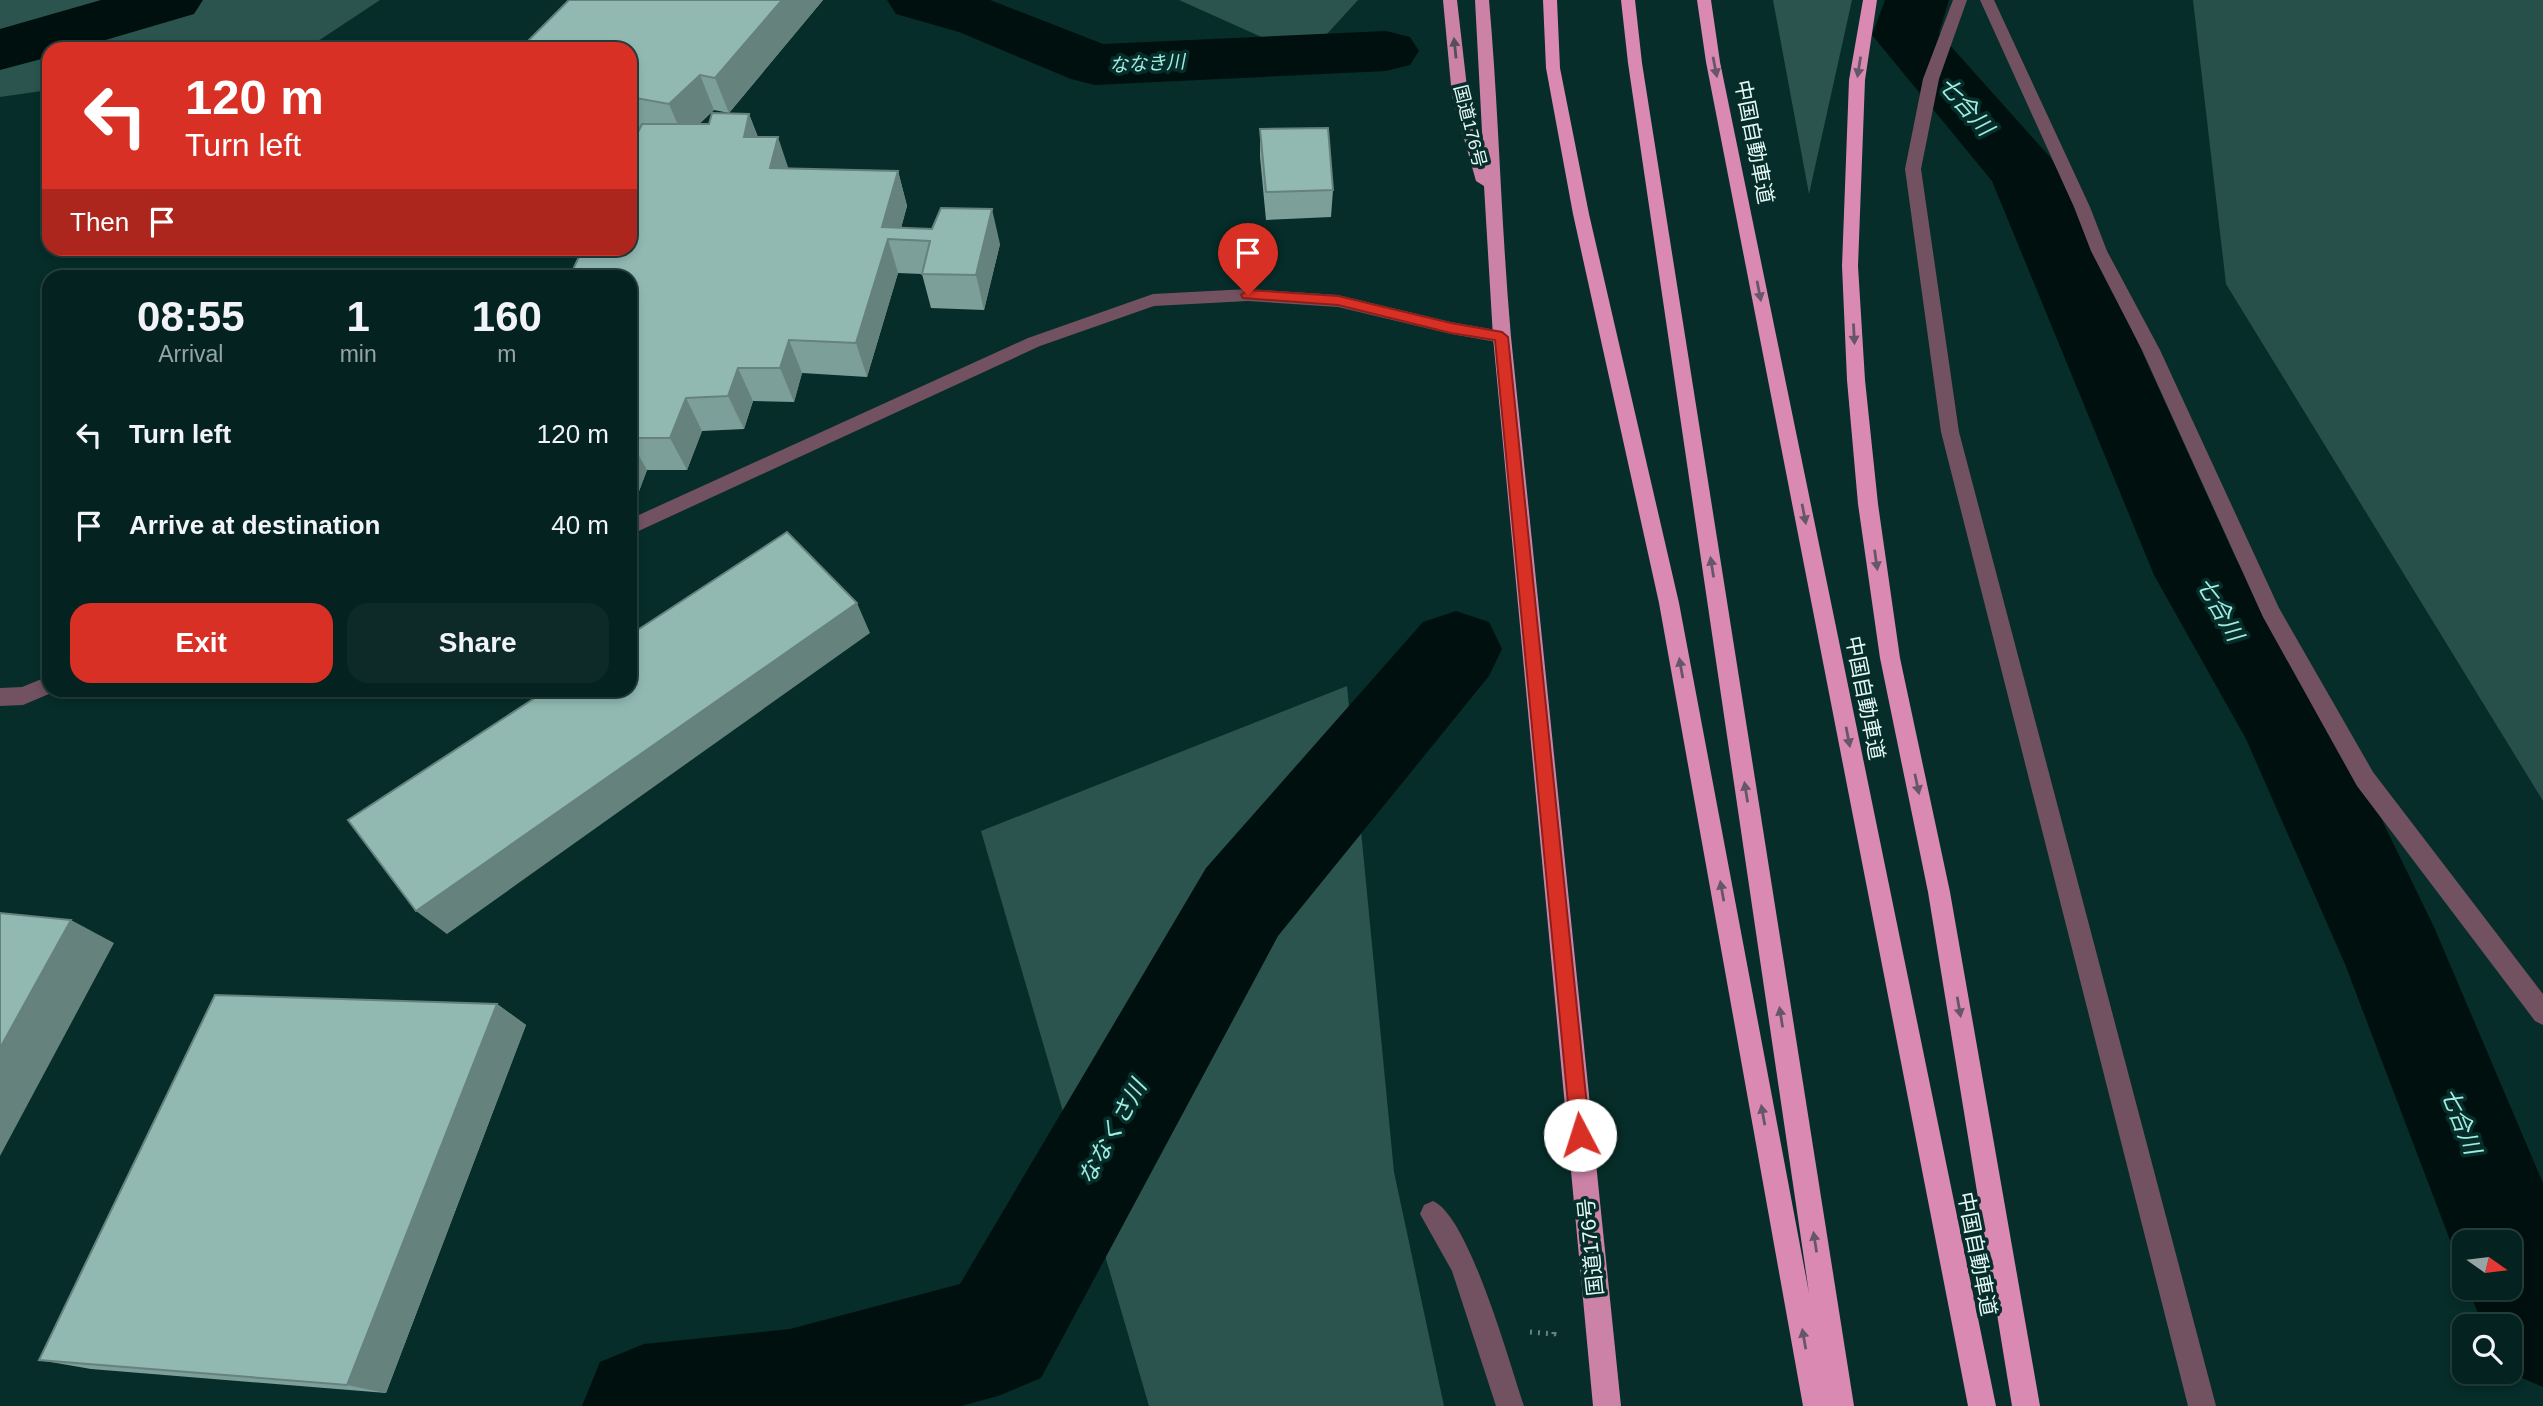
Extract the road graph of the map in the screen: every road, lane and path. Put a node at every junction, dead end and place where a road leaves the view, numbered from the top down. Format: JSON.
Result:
{"nodes":[{"id":1,"x":1450,"y":0,"type":"edge"},
{"id":2,"x":1482,"y":0,"type":"edge"},
{"id":3,"x":1549,"y":0,"type":"edge"},
{"id":4,"x":1628,"y":0,"type":"edge"},
{"id":5,"x":1704,"y":0,"type":"edge"},
{"id":6,"x":1870,"y":0,"type":"edge"},
{"id":7,"x":1959,"y":0,"type":"edge"},
{"id":8,"x":1987,"y":0,"type":"edge"},
{"id":9,"x":1492,"y":210,"type":"junction"},
{"id":10,"x":1502,"y":337,"type":"junction"},
{"id":11,"x":637,"y":524,"type":"edge"},
{"id":12,"x":42,"y":688,"type":"edge"},
{"id":13,"x":0,"y":697,"type":"edge"},
{"id":14,"x":2543,"y":1013,"type":"edge"},
{"id":15,"x":1433,"y":1214,"type":"dead end"},
{"id":16,"x":1554,"y":1322,"type":"dead end"},
{"id":17,"x":1485,"y":1330,"type":"junction"},
{"id":18,"x":1510,"y":1406,"type":"edge"},
{"id":19,"x":1607,"y":1406,"type":"edge"},
{"id":20,"x":1817,"y":1406,"type":"edge"},
{"id":21,"x":1840,"y":1406,"type":"edge"},
{"id":22,"x":1982,"y":1406,"type":"edge"},
{"id":23,"x":2026,"y":1406,"type":"edge"},
{"id":24,"x":2202,"y":1406,"type":"edge"}],
"edges":[{"from":9,"to":1,"type":"highway","name":"国道176号","one_way":true},
{"from":2,"to":9,"type":"highway","name":"国道176号"},
{"from":20,"to":3,"type":"highway","one_way":true},
{"from":21,"to":4,"type":"highway","one_way":true},
{"from":5,"to":22,"type":"highway","name":"中国自動車道","one_way":true},
{"from":6,"to":23,"type":"highway","one_way":true},
{"from":7,"to":24,"type":"street"},
{"from":8,"to":14,"type":"street"},
{"from":9,"to":10,"type":"highway","name":"国道176号"},
{"from":10,"to":11,"type":"street"},
{"from":10,"to":19,"type":"highway","name":"国道176号"},
{"from":12,"to":13,"type":"street"},
{"from":15,"to":17,"type":"street"},
{"from":16,"to":17,"type":"path"},
{"from":17,"to":18,"type":"street"}]}
